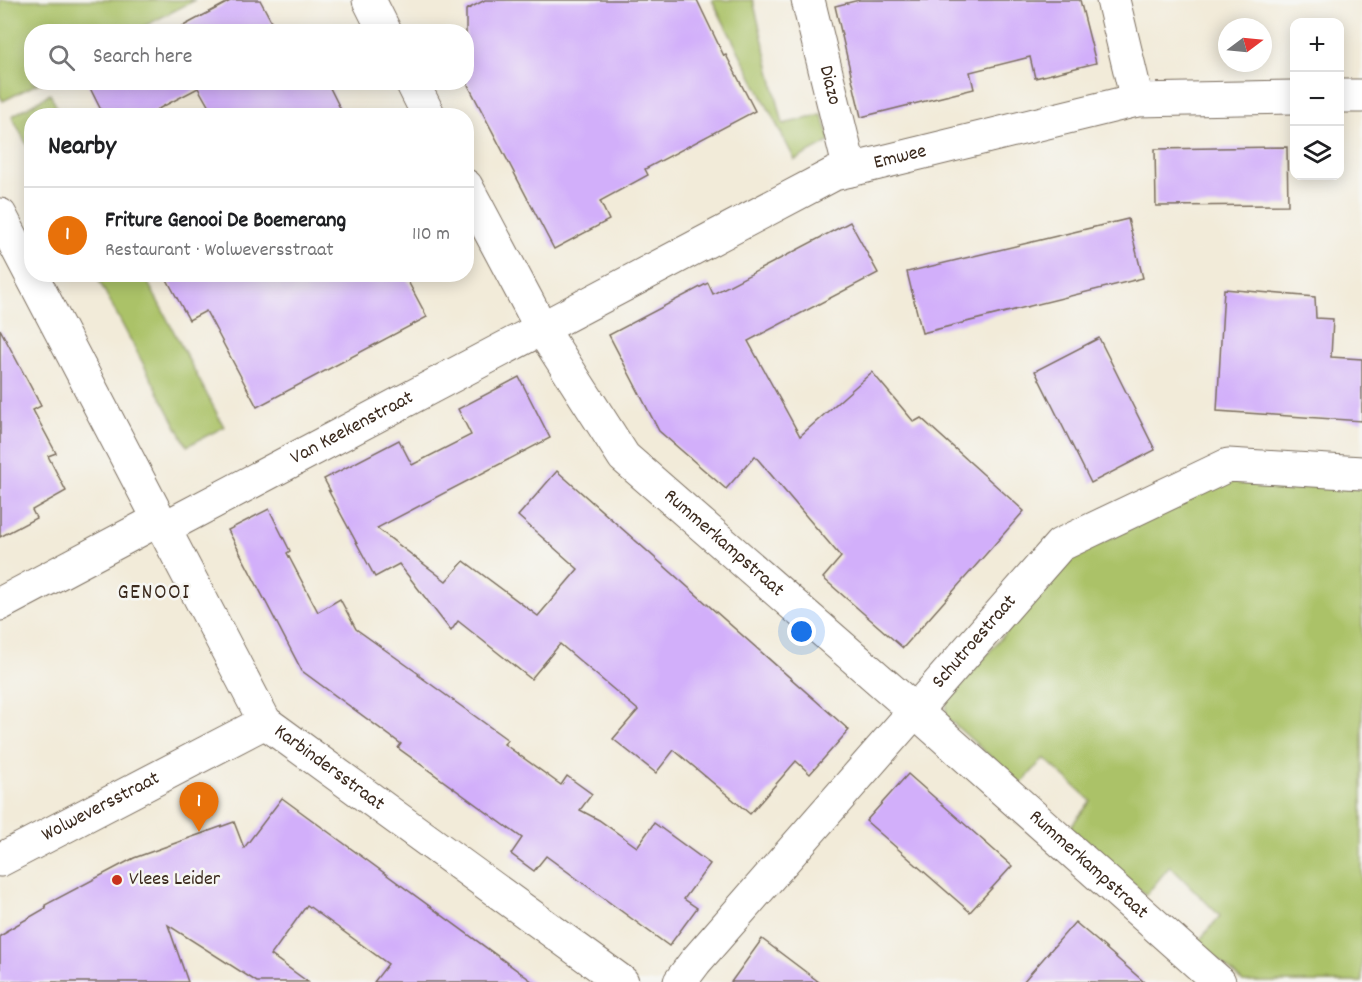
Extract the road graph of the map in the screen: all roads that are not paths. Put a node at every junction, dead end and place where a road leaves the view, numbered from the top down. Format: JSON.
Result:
{"nodes":[{"id":1,"x":369,"y":0,"type":"edge"},
{"id":2,"x":808,"y":0,"type":"edge"},
{"id":3,"x":1113,"y":0,"type":"edge"},
{"id":4,"x":381,"y":24,"type":"edge"},
{"id":5,"x":416,"y":90,"type":"edge"},
{"id":6,"x":1344,"y":96,"type":"edge"},
{"id":7,"x":1362,"y":96,"type":"edge"},
{"id":8,"x":1290,"y":97,"type":"edge"},
{"id":9,"x":1137,"y":100,"type":"junction"},
{"id":10,"x":425,"y":108,"type":"edge"},
{"id":11,"x":850,"y":170,"type":"junction"},
{"id":12,"x":474,"y":201,"type":"edge"},
{"id":13,"x":0,"y":215,"type":"edge"},
{"id":14,"x":24,"y":261,"type":"edge"},
{"id":15,"x":35,"y":282,"type":"edge"},
{"id":16,"x":542,"y":328,"type":"junction"},
{"id":17,"x":1362,"y":472,"type":"edge"},
{"id":18,"x":162,"y":524,"type":"junction"},
{"id":19,"x":0,"y":604,"type":"edge"},
{"id":20,"x":914,"y":711,"type":"junction"},
{"id":21,"x":265,"y":723,"type":"junction"},
{"id":22,"x":0,"y":860,"type":"edge"},
{"id":23,"x":622,"y":982,"type":"edge"},
{"id":24,"x":680,"y":982,"type":"edge"},
{"id":25,"x":1219,"y":982,"type":"edge"}],
"edges":[{"from":1,"to":4,"type":"street"},
{"from":2,"to":11,"type":"street","name":"Diazo"},
{"from":3,"to":9,"type":"street"},
{"from":5,"to":10,"type":"street"},
{"from":6,"to":7,"type":"street"},
{"from":8,"to":9,"type":"street","name":"Emwee"},
{"from":9,"to":11,"type":"street","name":"Emwee"},
{"from":11,"to":16,"type":"street","name":"Emwee"},
{"from":12,"to":16,"type":"street","name":"Rummerkampstraat"},
{"from":13,"to":14,"type":"street","name":"Karbindersstraat"},
{"from":15,"to":18,"type":"street","name":"Karbindersstraat"},
{"from":16,"to":18,"type":"street","name":"Van Keekenstraat"},
{"from":16,"to":20,"type":"street","name":"Rummerkampstraat"},
{"from":17,"to":20,"type":"street","name":"Schutroestraat"},
{"from":18,"to":19,"type":"street","name":"Van Keekenstraat"},
{"from":18,"to":21,"type":"street","name":"Karbindersstraat"},
{"from":20,"to":24,"type":"street","name":"Schutroestraat"},
{"from":20,"to":25,"type":"street","name":"Rummerkampstraat"},
{"from":21,"to":22,"type":"street","name":"Wolweversstraat"},
{"from":21,"to":23,"type":"street","name":"Karbindersstraat"}]}
